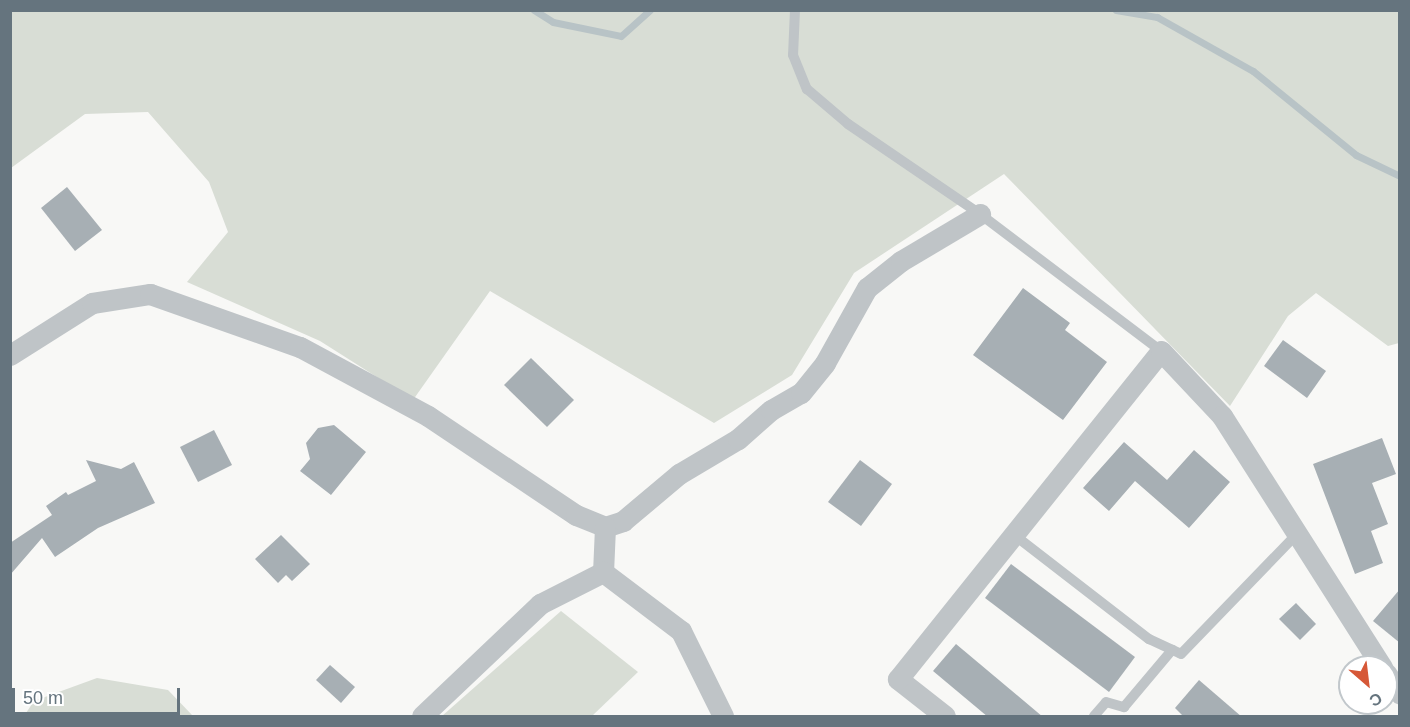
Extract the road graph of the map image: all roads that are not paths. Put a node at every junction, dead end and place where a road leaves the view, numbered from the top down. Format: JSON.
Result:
{"nodes":[{"id":1,"x":795,"y":10,"type":"edge"},
{"id":2,"x":980,"y":214,"type":"junction"},
{"id":3,"x":1161,"y":351,"type":"junction"},
{"id":4,"x":10,"y":355,"type":"edge"},
{"id":5,"x":605,"y":527,"type":"junction"},
{"id":6,"x":1013,"y":534,"type":"junction"},
{"id":7,"x":1297,"y":534,"type":"junction"},
{"id":8,"x":603,"y":572,"type":"junction"},
{"id":9,"x":1172,"y":650,"type":"junction"},
{"id":10,"x":1374,"y":655,"type":"edge"},
{"id":11,"x":422,"y":717,"type":"edge"},
{"id":12,"x":723,"y":717,"type":"edge"},
{"id":13,"x":945,"y":717,"type":"edge"},
{"id":14,"x":1095,"y":717,"type":"edge"}],
"edges":[{"from":1,"to":2,"type":"lane"},
{"from":2,"to":3,"type":"lane"},
{"from":2,"to":5,"type":"street"},
{"from":3,"to":6,"type":"street"},
{"from":3,"to":7,"type":"street"},
{"from":4,"to":5,"type":"street"},
{"from":5,"to":8,"type":"street"},
{"from":6,"to":9,"type":"lane"},
{"from":6,"to":13,"type":"street"},
{"from":7,"to":9,"type":"lane"},
{"from":7,"to":10,"type":"street"},
{"from":8,"to":11,"type":"street"},
{"from":8,"to":12,"type":"street"},
{"from":9,"to":14,"type":"lane"}]}
